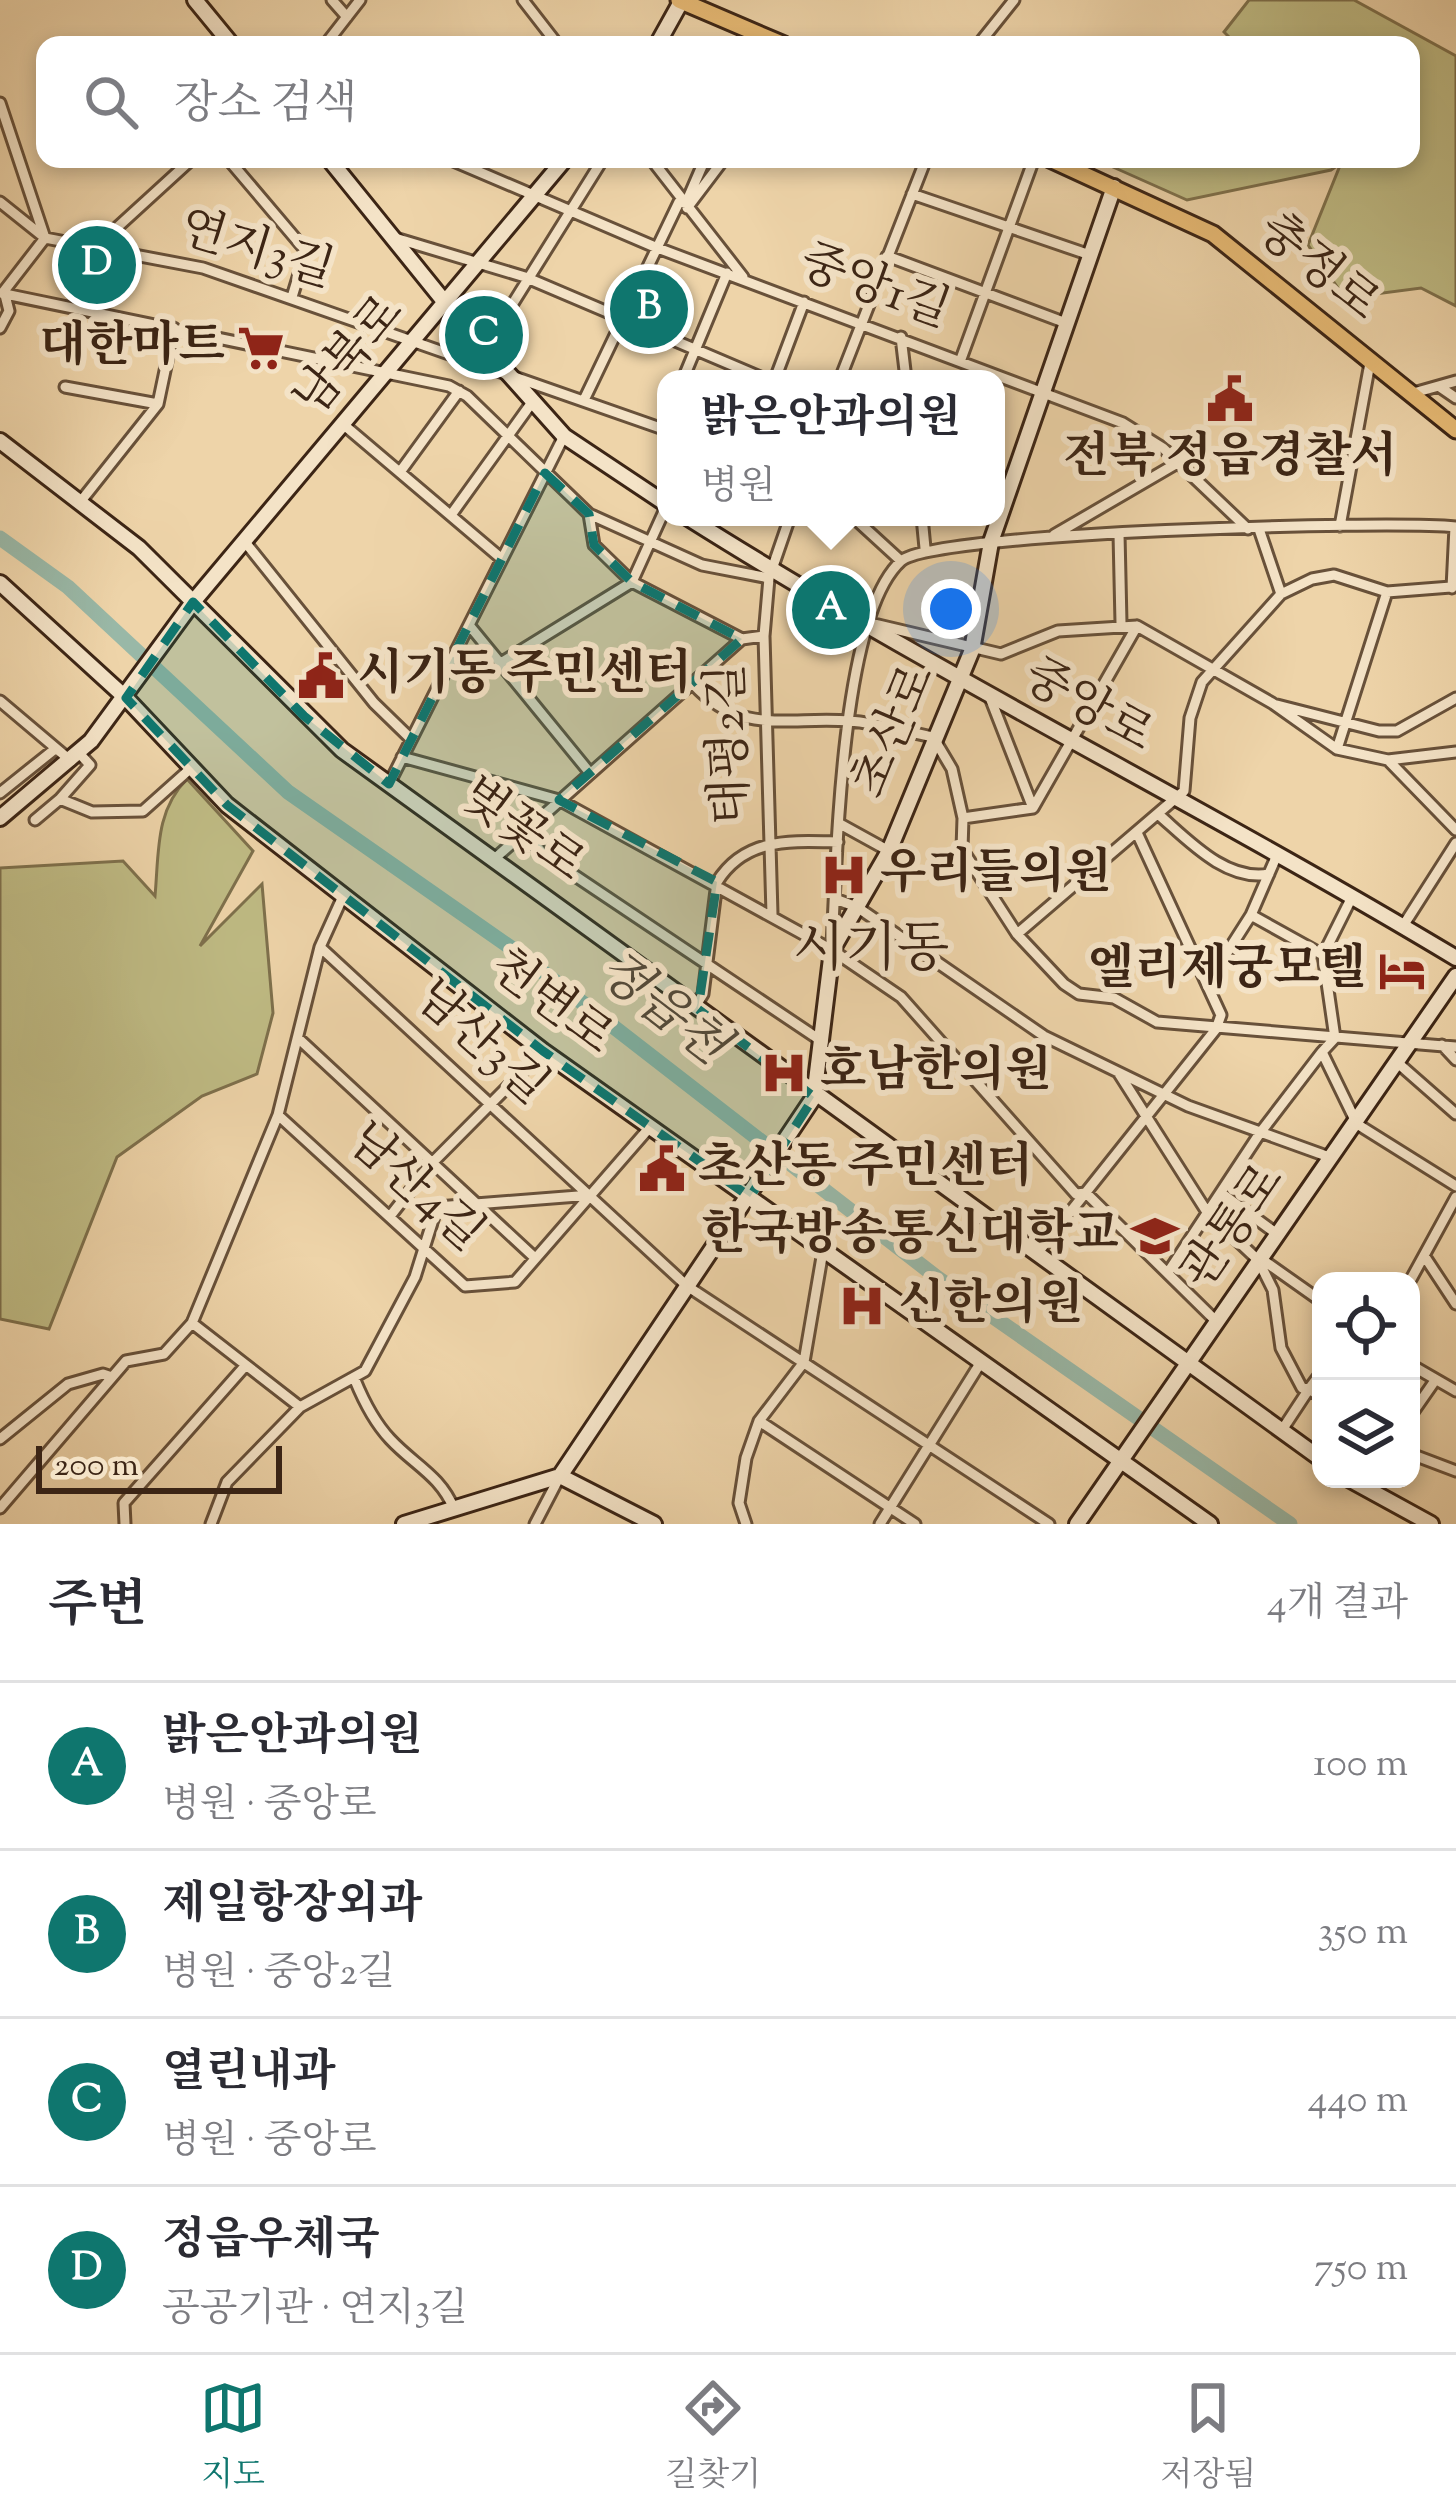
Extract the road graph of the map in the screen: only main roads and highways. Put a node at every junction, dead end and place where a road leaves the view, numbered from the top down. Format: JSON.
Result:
{"nodes":[{"id":1,"x":681,"y":0,"type":"edge"},
{"id":2,"x":753,"y":36,"type":"edge"},
{"id":3,"x":1071,"y":168,"type":"edge"},
{"id":4,"x":1456,"y":430,"type":"edge"}],
"edges":[{"from":1,"to":2,"type":"main road"},
{"from":3,"to":4,"type":"main road","name":"충정로"}]}
